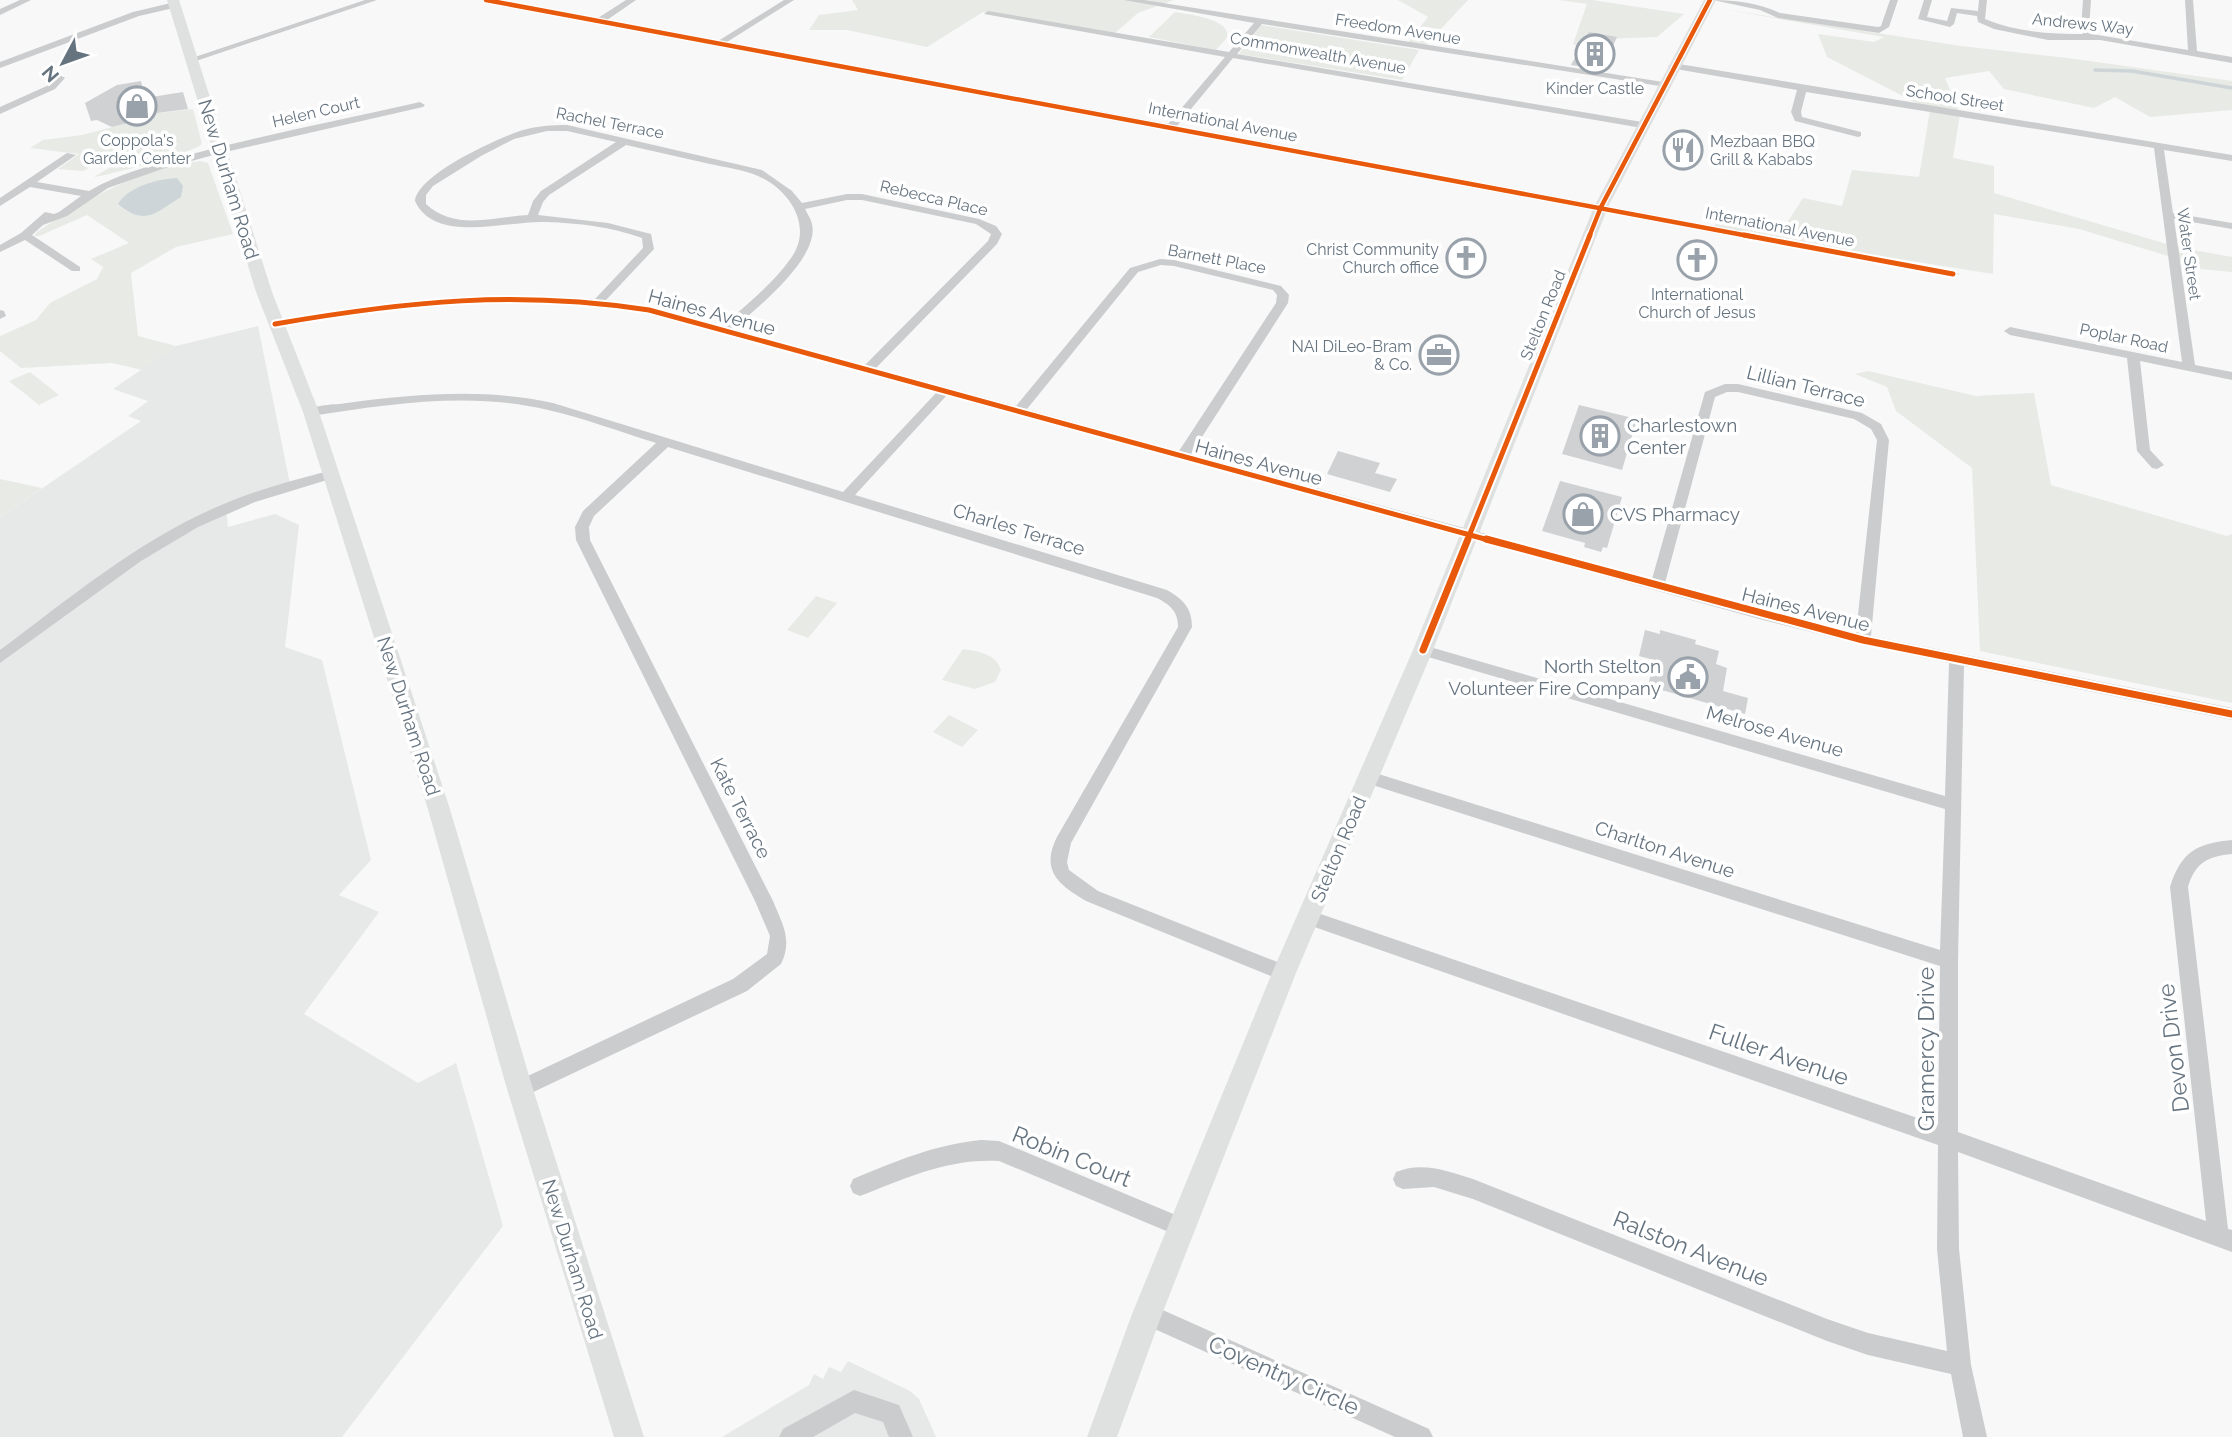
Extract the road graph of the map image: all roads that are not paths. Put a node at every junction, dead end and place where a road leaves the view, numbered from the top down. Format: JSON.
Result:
{"nodes":[{"id":1,"x":27,"y":0,"type":"edge"},
{"id":2,"x":373,"y":0,"type":"edge"},
{"id":3,"x":486,"y":0,"type":"edge"},
{"id":4,"x":632,"y":0,"type":"edge"},
{"id":5,"x":790,"y":0,"type":"edge"},
{"id":6,"x":1128,"y":0,"type":"edge"},
{"id":7,"x":1710,"y":0,"type":"edge"},
{"id":8,"x":1717,"y":0,"type":"edge"},
{"id":9,"x":1894,"y":0,"type":"edge"},
{"id":10,"x":1928,"y":0,"type":"edge"},
{"id":11,"x":1983,"y":0,"type":"edge"},
{"id":12,"x":2087,"y":0,"type":"edge"},
{"id":13,"x":2189,"y":0,"type":"edge"},
{"id":14,"x":174,"y":3,"type":"edge"},
{"id":15,"x":0,"y":12,"type":"edge"},
{"id":16,"x":1980,"y":14,"type":"junction"},
{"id":17,"x":988,"y":15,"type":"dead end"},
{"id":18,"x":600,"y":21,"type":"junction"},
{"id":19,"x":1260,"y":21,"type":"junction"},
{"id":20,"x":2088,"y":36,"type":"junction"},
{"id":21,"x":720,"y":43,"type":"junction"},
{"id":22,"x":2193,"y":53,"type":"junction"},
{"id":23,"x":1233,"y":55,"type":"junction"},
{"id":24,"x":193,"y":59,"type":"junction"},
{"id":25,"x":2232,"y":60,"type":"edge"},
{"id":26,"x":0,"y":65,"type":"edge"},
{"id":27,"x":1673,"y":66,"type":"junction"},
{"id":28,"x":60,"y":78,"type":"dead end"},
{"id":29,"x":1664,"y":85,"type":"junction"},
{"id":30,"x":1802,"y":88,"type":"junction"},
{"id":31,"x":420,"y":105,"type":"dead end"},
{"id":32,"x":0,"y":110,"type":"edge"},
{"id":33,"x":1642,"y":125,"type":"junction"},
{"id":34,"x":1171,"y":127,"type":"junction"},
{"id":35,"x":1858,"y":134,"type":"dead end"},
{"id":36,"x":625,"y":141,"type":"junction"},
{"id":37,"x":2158,"y":145,"type":"junction"},
{"id":38,"x":219,"y":150,"type":"junction"},
{"id":39,"x":71,"y":155,"type":"dead end"},
{"id":40,"x":2232,"y":158,"type":"edge"},
{"id":41,"x":107,"y":182,"type":"junction"},
{"id":42,"x":29,"y":184,"type":"junction"},
{"id":43,"x":70,"y":189,"type":"junction"},
{"id":44,"x":90,"y":194,"type":"junction"},
{"id":45,"x":0,"y":203,"type":"edge"},
{"id":46,"x":799,"y":206,"type":"junction"},
{"id":47,"x":1601,"y":207,"type":"junction"},
{"id":48,"x":2168,"y":215,"type":"junction"},
{"id":49,"x":532,"y":218,"type":"junction"},
{"id":50,"x":2232,"y":226,"type":"edge"},
{"id":51,"x":25,"y":235,"type":"junction"},
{"id":52,"x":0,"y":249,"type":"edge"},
{"id":53,"x":76,"y":269,"type":"dead end"},
{"id":54,"x":1953,"y":274,"type":"dead end"},
{"id":55,"x":599,"y":301,"type":"junction"},
{"id":56,"x":275,"y":324,"type":"junction"},
{"id":57,"x":724,"y":331,"type":"junction"},
{"id":58,"x":2010,"y":331,"type":"dead end"},
{"id":59,"x":2133,"y":356,"type":"junction"},
{"id":60,"x":2189,"y":367,"type":"junction"},
{"id":61,"x":867,"y":370,"type":"junction"},
{"id":62,"x":2232,"y":376,"type":"edge"},
{"id":63,"x":944,"y":391,"type":"junction"},
{"id":64,"x":311,"y":412,"type":"junction"},
{"id":65,"x":1018,"y":412,"type":"junction"},
{"id":66,"x":664,"y":442,"type":"junction"},
{"id":67,"x":1182,"y":457,"type":"junction"},
{"id":68,"x":2157,"y":465,"type":"dead end"},
{"id":69,"x":332,"y":474,"type":"junction"},
{"id":70,"x":847,"y":496,"type":"junction"},
{"id":71,"x":1470,"y":536,"type":"junction"},
{"id":72,"x":1657,"y":586,"type":"junction"},
{"id":73,"x":1863,"y":640,"type":"junction"},
{"id":74,"x":1423,"y":650,"type":"junction"},
{"id":75,"x":0,"y":658,"type":"edge"},
{"id":76,"x":1957,"y":658,"type":"junction"},
{"id":77,"x":2232,"y":714,"type":"edge"},
{"id":78,"x":1369,"y":777,"type":"junction"},
{"id":79,"x":1954,"y":805,"type":"junction"},
{"id":80,"x":2232,"y":847,"type":"edge"},
{"id":81,"x":1309,"y":918,"type":"junction"},
{"id":82,"x":1949,"y":961,"type":"junction"},
{"id":83,"x":1284,"y":973,"type":"junction"},
{"id":84,"x":520,"y":1089,"type":"junction"},
{"id":85,"x":1950,"y":1139,"type":"junction"},
{"id":86,"x":1403,"y":1179,"type":"dead end"},
{"id":87,"x":860,"y":1186,"type":"dead end"},
{"id":88,"x":1184,"y":1228,"type":"junction"},
{"id":89,"x":2225,"y":1238,"type":"edge"},
{"id":90,"x":1147,"y":1314,"type":"junction"},
{"id":91,"x":1960,"y":1365,"type":"junction"},
{"id":92,"x":629,"y":1437,"type":"edge"},
{"id":93,"x":791,"y":1437,"type":"edge"},
{"id":94,"x":901,"y":1437,"type":"edge"},
{"id":95,"x":1102,"y":1437,"type":"edge"},
{"id":96,"x":1421,"y":1437,"type":"edge"},
{"id":97,"x":1975,"y":1437,"type":"edge"}],
"edges":[{"from":1,"to":15,"type":"street"},
{"from":2,"to":24,"type":"street"},
{"from":3,"to":18,"type":"street","name":"International Avenue"},
{"from":4,"to":18,"type":"street"},
{"from":5,"to":21,"type":"street"},
{"from":6,"to":19,"type":"street","name":"Freedom Avenue"},
{"from":7,"to":27,"type":"main road","name":"Stelton Road"},
{"from":8,"to":9,"type":"street"},
{"from":10,"to":16,"type":"street"},
{"from":11,"to":16,"type":"street"},
{"from":12,"to":20,"type":"street"},
{"from":13,"to":22,"type":"street"},
{"from":14,"to":24,"type":"main road","name":"New Durham Road"},
{"from":14,"to":26,"type":"street"},
{"from":16,"to":20,"type":"street","name":"Andrews Way"},
{"from":17,"to":23,"type":"street","name":"Commonwealth Avenue"},
{"from":18,"to":21,"type":"street","name":"International Avenue"},
{"from":19,"to":23,"type":"street"},
{"from":19,"to":29,"type":"street","name":"Freedom Avenue"},
{"from":20,"to":22,"type":"street","name":"Andrews Way"},
{"from":21,"to":34,"type":"street","name":"International Avenue"},
{"from":22,"to":25,"type":"street","name":"Andrews Way"},
{"from":23,"to":33,"type":"street","name":"Commonwealth Avenue"},
{"from":23,"to":34,"type":"street"},
{"from":24,"to":38,"type":"main road","name":"New Durham Road"},
{"from":27,"to":29,"type":"main road","name":"Stelton Road"},
{"from":27,"to":30,"type":"street","name":"School Street"},
{"from":28,"to":32,"type":"street"},
{"from":29,"to":33,"type":"main road","name":"Stelton Road"},
{"from":30,"to":35,"type":"street"},
{"from":30,"to":37,"type":"street","name":"School Street"},
{"from":31,"to":38,"type":"street","name":"Helen Court"},
{"from":33,"to":47,"type":"main road","name":"Stelton Road"},
{"from":34,"to":47,"type":"street","name":"International Avenue"},
{"from":36,"to":46,"type":"street","name":"Rachel Terrace"},
{"from":36,"to":49,"type":"street"},
{"from":36,"to":49,"type":"street","name":"Rachel Terrace"},
{"from":37,"to":40,"type":"street","name":"School Street"},
{"from":37,"to":48,"type":"street","name":"Water Street"},
{"from":38,"to":41,"type":"street","name":"Helen Court"},
{"from":38,"to":56,"type":"main road","name":"New Durham Road"},
{"from":39,"to":42,"type":"street"},
{"from":41,"to":43,"type":"street"},
{"from":41,"to":44,"type":"street"},
{"from":42,"to":43,"type":"street"},
{"from":42,"to":45,"type":"street"},
{"from":43,"to":44,"type":"street"},
{"from":44,"to":51,"type":"street"},
{"from":46,"to":57,"type":"street"},
{"from":46,"to":61,"type":"street","name":"Rebecca Place"},
{"from":47,"to":54,"type":"street","name":"International Avenue"},
{"from":47,"to":71,"type":"main road","name":"Stelton Road"},
{"from":48,"to":50,"type":"street"},
{"from":48,"to":60,"type":"street","name":"Water Street"},
{"from":49,"to":55,"type":"street","name":"Rachel Terrace"},
{"from":51,"to":52,"type":"street"},
{"from":51,"to":53,"type":"street"},
{"from":55,"to":56,"type":"street","name":"Haines Avenue"},
{"from":55,"to":57,"type":"street","name":"Haines Avenue"},
{"from":56,"to":64,"type":"main road","name":"New Durham Road"},
{"from":57,"to":61,"type":"street","name":"Haines Avenue"},
{"from":58,"to":59,"type":"street","name":"Poplar Road"},
{"from":59,"to":60,"type":"street","name":"Poplar Road"},
{"from":59,"to":68,"type":"street"},
{"from":60,"to":62,"type":"street","name":"Poplar Road"},
{"from":61,"to":63,"type":"street","name":"Haines Avenue"},
{"from":63,"to":65,"type":"street","name":"Haines Avenue"},
{"from":63,"to":70,"type":"street"},
{"from":64,"to":66,"type":"street","name":"Charles Terrace"},
{"from":64,"to":69,"type":"main road","name":"New Durham Road"},
{"from":65,"to":67,"type":"street","name":"Haines Avenue"},
{"from":65,"to":67,"type":"street","name":"Barnett Place"},
{"from":66,"to":70,"type":"street","name":"Charles Terrace"},
{"from":66,"to":84,"type":"street","name":"Kate Terrace"},
{"from":67,"to":71,"type":"street","name":"Haines Avenue"},
{"from":69,"to":75,"type":"street"},
{"from":69,"to":84,"type":"main road","name":"New Durham Road"},
{"from":70,"to":83,"type":"street","name":"Charles Terrace"},
{"from":71,"to":72,"type":"street","name":"Haines Avenue"},
{"from":71,"to":74,"type":"main road","name":"Stelton Road"},
{"from":72,"to":73,"type":"street","name":"Haines Avenue"},
{"from":72,"to":73,"type":"street","name":"Lillian Terrace"},
{"from":73,"to":76,"type":"street","name":"Haines Avenue"},
{"from":74,"to":78,"type":"main road","name":"Stelton Road"},
{"from":74,"to":79,"type":"street","name":"Melrose Avenue"},
{"from":76,"to":77,"type":"street","name":"Haines Avenue"},
{"from":76,"to":79,"type":"street","name":"Gramercy Drive"},
{"from":78,"to":81,"type":"main road","name":"Stelton Road"},
{"from":78,"to":82,"type":"street","name":"Charlton Avenue"},
{"from":79,"to":82,"type":"street","name":"Gramercy Drive"},
{"from":80,"to":89,"type":"street","name":"Devon Drive"},
{"from":81,"to":83,"type":"main road","name":"Stelton Road"},
{"from":81,"to":85,"type":"street","name":"Fuller Avenue"},
{"from":82,"to":85,"type":"street","name":"Gramercy Drive"},
{"from":83,"to":88,"type":"main road","name":"Stelton Road"},
{"from":84,"to":92,"type":"main road","name":"New Durham Road"},
{"from":85,"to":89,"type":"street","name":"Fuller Avenue"},
{"from":85,"to":91,"type":"street","name":"Gramercy Drive"},
{"from":86,"to":91,"type":"street","name":"Ralston Avenue"},
{"from":87,"to":88,"type":"street","name":"Robin Court"},
{"from":88,"to":90,"type":"main road","name":"Stelton Road"},
{"from":90,"to":95,"type":"main road","name":"Stelton Road"},
{"from":90,"to":96,"type":"street","name":"Coventry Circle"},
{"from":91,"to":97,"type":"street","name":"Gramercy Drive"},
{"from":93,"to":94,"type":"street"}]}
